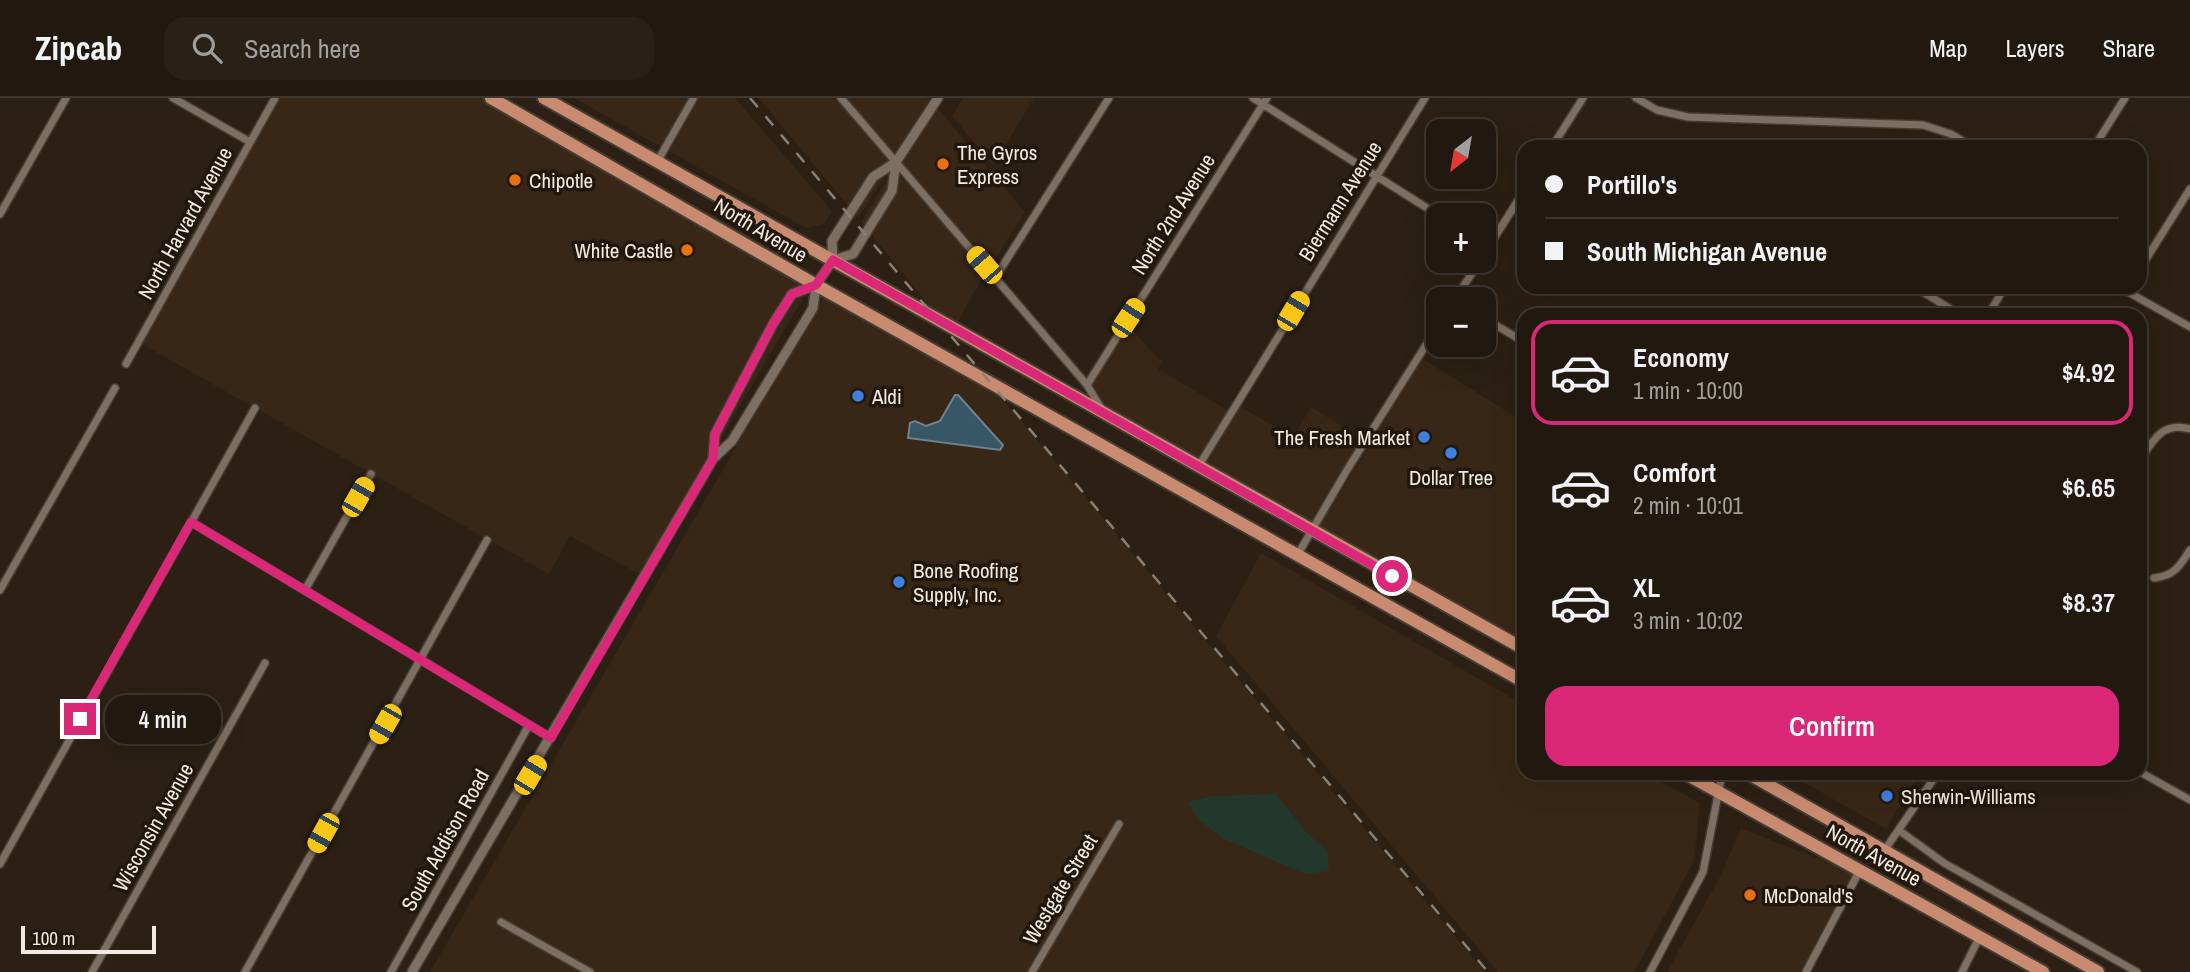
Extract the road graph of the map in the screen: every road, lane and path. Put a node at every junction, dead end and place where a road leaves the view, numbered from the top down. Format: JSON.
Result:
{"nodes":[{"id":1,"x":66,"y":98,"type":"edge"},
{"id":2,"x":173,"y":98,"type":"edge"},
{"id":3,"x":275,"y":98,"type":"edge"},
{"id":4,"x":544,"y":98,"type":"edge"},
{"id":5,"x":841,"y":98,"type":"edge"},
{"id":6,"x":937,"y":98,"type":"edge"},
{"id":7,"x":1109,"y":98,"type":"edge"},
{"id":8,"x":1253,"y":98,"type":"edge"},
{"id":9,"x":1425,"y":98,"type":"edge"},
{"id":10,"x":1583,"y":98,"type":"edge"},
{"id":11,"x":1636,"y":98,"type":"edge"},
{"id":12,"x":2125,"y":98,"type":"edge"},
{"id":13,"x":693,"y":99,"type":"edge"},
{"id":14,"x":499,"y":100,"type":"edge"},
{"id":15,"x":1265,"y":101,"type":"edge"},
{"id":16,"x":1556,"y":140,"type":"edge"},
{"id":17,"x":1961,"y":140,"type":"edge"},
{"id":18,"x":2098,"y":140,"type":"edge"},
{"id":19,"x":250,"y":142,"type":"junction"},
{"id":20,"x":896,"y":162,"type":"junction"},
{"id":21,"x":656,"y":163,"type":"junction"},
{"id":22,"x":1376,"y":176,"type":"junction"},
{"id":23,"x":2190,"y":189,"type":"edge"},
{"id":24,"x":1517,"y":201,"type":"edge"},
{"id":25,"x":1426,"y":207,"type":"edge"},
{"id":26,"x":0,"y":214,"type":"edge"},
{"id":27,"x":1496,"y":232,"type":"edge"},
{"id":28,"x":2147,"y":258,"type":"edge"},
{"id":29,"x":833,"y":260,"type":"junction"},
{"id":30,"x":995,"y":278,"type":"junction"},
{"id":31,"x":816,"y":285,"type":"junction"},
{"id":32,"x":1926,"y":294,"type":"edge"},
{"id":33,"x":2135,"y":294,"type":"edge"},
{"id":34,"x":1949,"y":308,"type":"edge"},
{"id":35,"x":1496,"y":325,"type":"edge"},
{"id":36,"x":2190,"y":327,"type":"edge"},
{"id":37,"x":1517,"y":338,"type":"edge"},
{"id":38,"x":1426,"y":346,"type":"edge"},
{"id":39,"x":125,"y":364,"type":"dead end"},
{"id":40,"x":1087,"y":385,"type":"junction"},
{"id":41,"x":115,"y":388,"type":"dead end"},
{"id":42,"x":256,"y":408,"type":"dead end"},
{"id":43,"x":1102,"y":411,"type":"junction"},
{"id":44,"x":2190,"y":429,"type":"edge"},
{"id":45,"x":2147,"y":450,"type":"edge"},
{"id":46,"x":713,"y":459,"type":"junction"},
{"id":47,"x":1198,"y":467,"type":"junction"},
{"id":48,"x":371,"y":474,"type":"dead end"},
{"id":49,"x":191,"y":522,"type":"junction"},
{"id":50,"x":1312,"y":531,"type":"junction"},
{"id":51,"x":487,"y":540,"type":"dead end"},
{"id":52,"x":2190,"y":550,"type":"edge"},
{"id":53,"x":1298,"y":554,"type":"junction"},
{"id":54,"x":2154,"y":578,"type":"dead end"},
{"id":55,"x":0,"y":590,"type":"edge"},
{"id":56,"x":305,"y":590,"type":"junction"},
{"id":57,"x":1517,"y":645,"type":"edge"},
{"id":58,"x":421,"y":662,"type":"junction"},
{"id":59,"x":265,"y":663,"type":"dead end"},
{"id":60,"x":1517,"y":678,"type":"edge"},
{"id":61,"x":529,"y":725,"type":"junction"},
{"id":62,"x":551,"y":738,"type":"junction"},
{"id":63,"x":2147,"y":776,"type":"edge"},
{"id":64,"x":1697,"y":780,"type":"edge"},
{"id":65,"x":1721,"y":780,"type":"edge"},
{"id":66,"x":1760,"y":780,"type":"edge"},
{"id":67,"x":1933,"y":780,"type":"edge"},
{"id":68,"x":1718,"y":792,"type":"junction"},
{"id":69,"x":2190,"y":800,"type":"edge"},
{"id":70,"x":1119,"y":824,"type":"dead end"},
{"id":71,"x":1900,"y":831,"type":"junction"},
{"id":72,"x":1884,"y":851,"type":"junction"},
{"id":73,"x":0,"y":864,"type":"edge"},
{"id":74,"x":1861,"y":869,"type":"junction"},
{"id":75,"x":501,"y":922,"type":"dead end"},
{"id":76,"x":1980,"y":935,"type":"junction"},
{"id":77,"x":93,"y":972,"type":"edge"},
{"id":78,"x":245,"y":972,"type":"edge"},
{"id":79,"x":391,"y":972,"type":"edge"},
{"id":80,"x":412,"y":972,"type":"edge"},
{"id":81,"x":590,"y":972,"type":"edge"},
{"id":82,"x":1032,"y":972,"type":"edge"},
{"id":83,"x":1650,"y":972,"type":"edge"},
{"id":84,"x":1806,"y":972,"type":"edge"},
{"id":85,"x":1962,"y":972,"type":"edge"},
{"id":86,"x":2043,"y":972,"type":"edge"},
{"id":87,"x":2098,"y":972,"type":"edge"},
{"id":88,"x":2137,"y":972,"type":"edge"}],
"edges":[{"from":1,"to":26,"type":"street"},
{"from":2,"to":19,"type":"street"},
{"from":3,"to":19,"type":"street","name":"North Harvard Avenue"},
{"from":4,"to":21,"type":"main road","name":"North Avenue"},
{"from":5,"to":20,"type":"street"},
{"from":6,"to":20,"type":"street"},
{"from":7,"to":30,"type":"street"},
{"from":8,"to":15,"type":"street"},
{"from":9,"to":22,"type":"street","name":"Biermann Avenue"},
{"from":10,"to":16,"type":"street"},
{"from":11,"to":17,"type":"street"},
{"from":12,"to":18,"type":"street"},
{"from":13,"to":21,"type":"street"},
{"from":14,"to":31,"type":"main road","name":"North Avenue"},
{"from":15,"to":22,"type":"street"},
{"from":15,"to":40,"type":"street","name":"North 2nd Avenue"},
{"from":19,"to":39,"type":"street","name":"North Harvard Avenue"},
{"from":20,"to":29,"type":"street"},
{"from":20,"to":29,"type":"street"},
{"from":20,"to":30,"type":"street"},
{"from":21,"to":29,"type":"main road","name":"North Avenue"},
{"from":22,"to":25,"type":"street"},
{"from":22,"to":47,"type":"street","name":"Biermann Avenue"},
{"from":23,"to":28,"type":"street"},
{"from":24,"to":27,"type":"street"},
{"from":29,"to":31,"type":"street"},
{"from":29,"to":43,"type":"main road","name":"North Avenue"},
{"from":30,"to":40,"type":"street"},
{"from":31,"to":46,"type":"street"},
{"from":31,"to":46,"type":"street"},
{"from":31,"to":53,"type":"main road","name":"North Avenue"},
{"from":32,"to":34,"type":"street"},
{"from":33,"to":36,"type":"street"},
{"from":35,"to":37,"type":"street"},
{"from":38,"to":50,"type":"street"},
{"from":40,"to":43,"type":"street"},
{"from":41,"to":55,"type":"street"},
{"from":42,"to":49,"type":"street"},
{"from":43,"to":47,"type":"main road","name":"North Avenue"},
{"from":44,"to":45,"type":"street"},
{"from":46,"to":62,"type":"street","name":"South Addison Road"},
{"from":47,"to":50,"type":"main road","name":"North Avenue"},
{"from":48,"to":56,"type":"street"},
{"from":49,"to":56,"type":"street"},
{"from":49,"to":73,"type":"street"},
{"from":50,"to":53,"type":"street"},
{"from":50,"to":57,"type":"main road","name":"North Avenue"},
{"from":51,"to":58,"type":"street"},
{"from":52,"to":54,"type":"street"},
{"from":53,"to":60,"type":"main road","name":"North Avenue"},
{"from":56,"to":58,"type":"street"},
{"from":58,"to":61,"type":"street"},
{"from":58,"to":78,"type":"street"},
{"from":59,"to":77,"type":"street","name":"Wisconsin Avenue"},
{"from":61,"to":62,"type":"street"},
{"from":61,"to":79,"type":"street","name":"South Addison Road"},
{"from":62,"to":80,"type":"street","name":"South Addison Road"},
{"from":63,"to":69,"type":"street"},
{"from":64,"to":68,"type":"main road","name":"North Avenue"},
{"from":65,"to":68,"type":"street"},
{"from":66,"to":72,"type":"main road","name":"North Avenue"},
{"from":67,"to":71,"type":"street"},
{"from":68,"to":74,"type":"main road","name":"North Avenue"},
{"from":68,"to":83,"type":"street"},
{"from":70,"to":82,"type":"street","name":"Westgate Street"},
{"from":71,"to":72,"type":"street"},
{"from":71,"to":88,"type":"street"},
{"from":72,"to":87,"type":"main road","name":"North Avenue"},
{"from":74,"to":76,"type":"main road","name":"North Avenue"},
{"from":74,"to":84,"type":"street"},
{"from":75,"to":81,"type":"street"},
{"from":76,"to":85,"type":"street"},
{"from":76,"to":86,"type":"main road","name":"North Avenue"}]}
